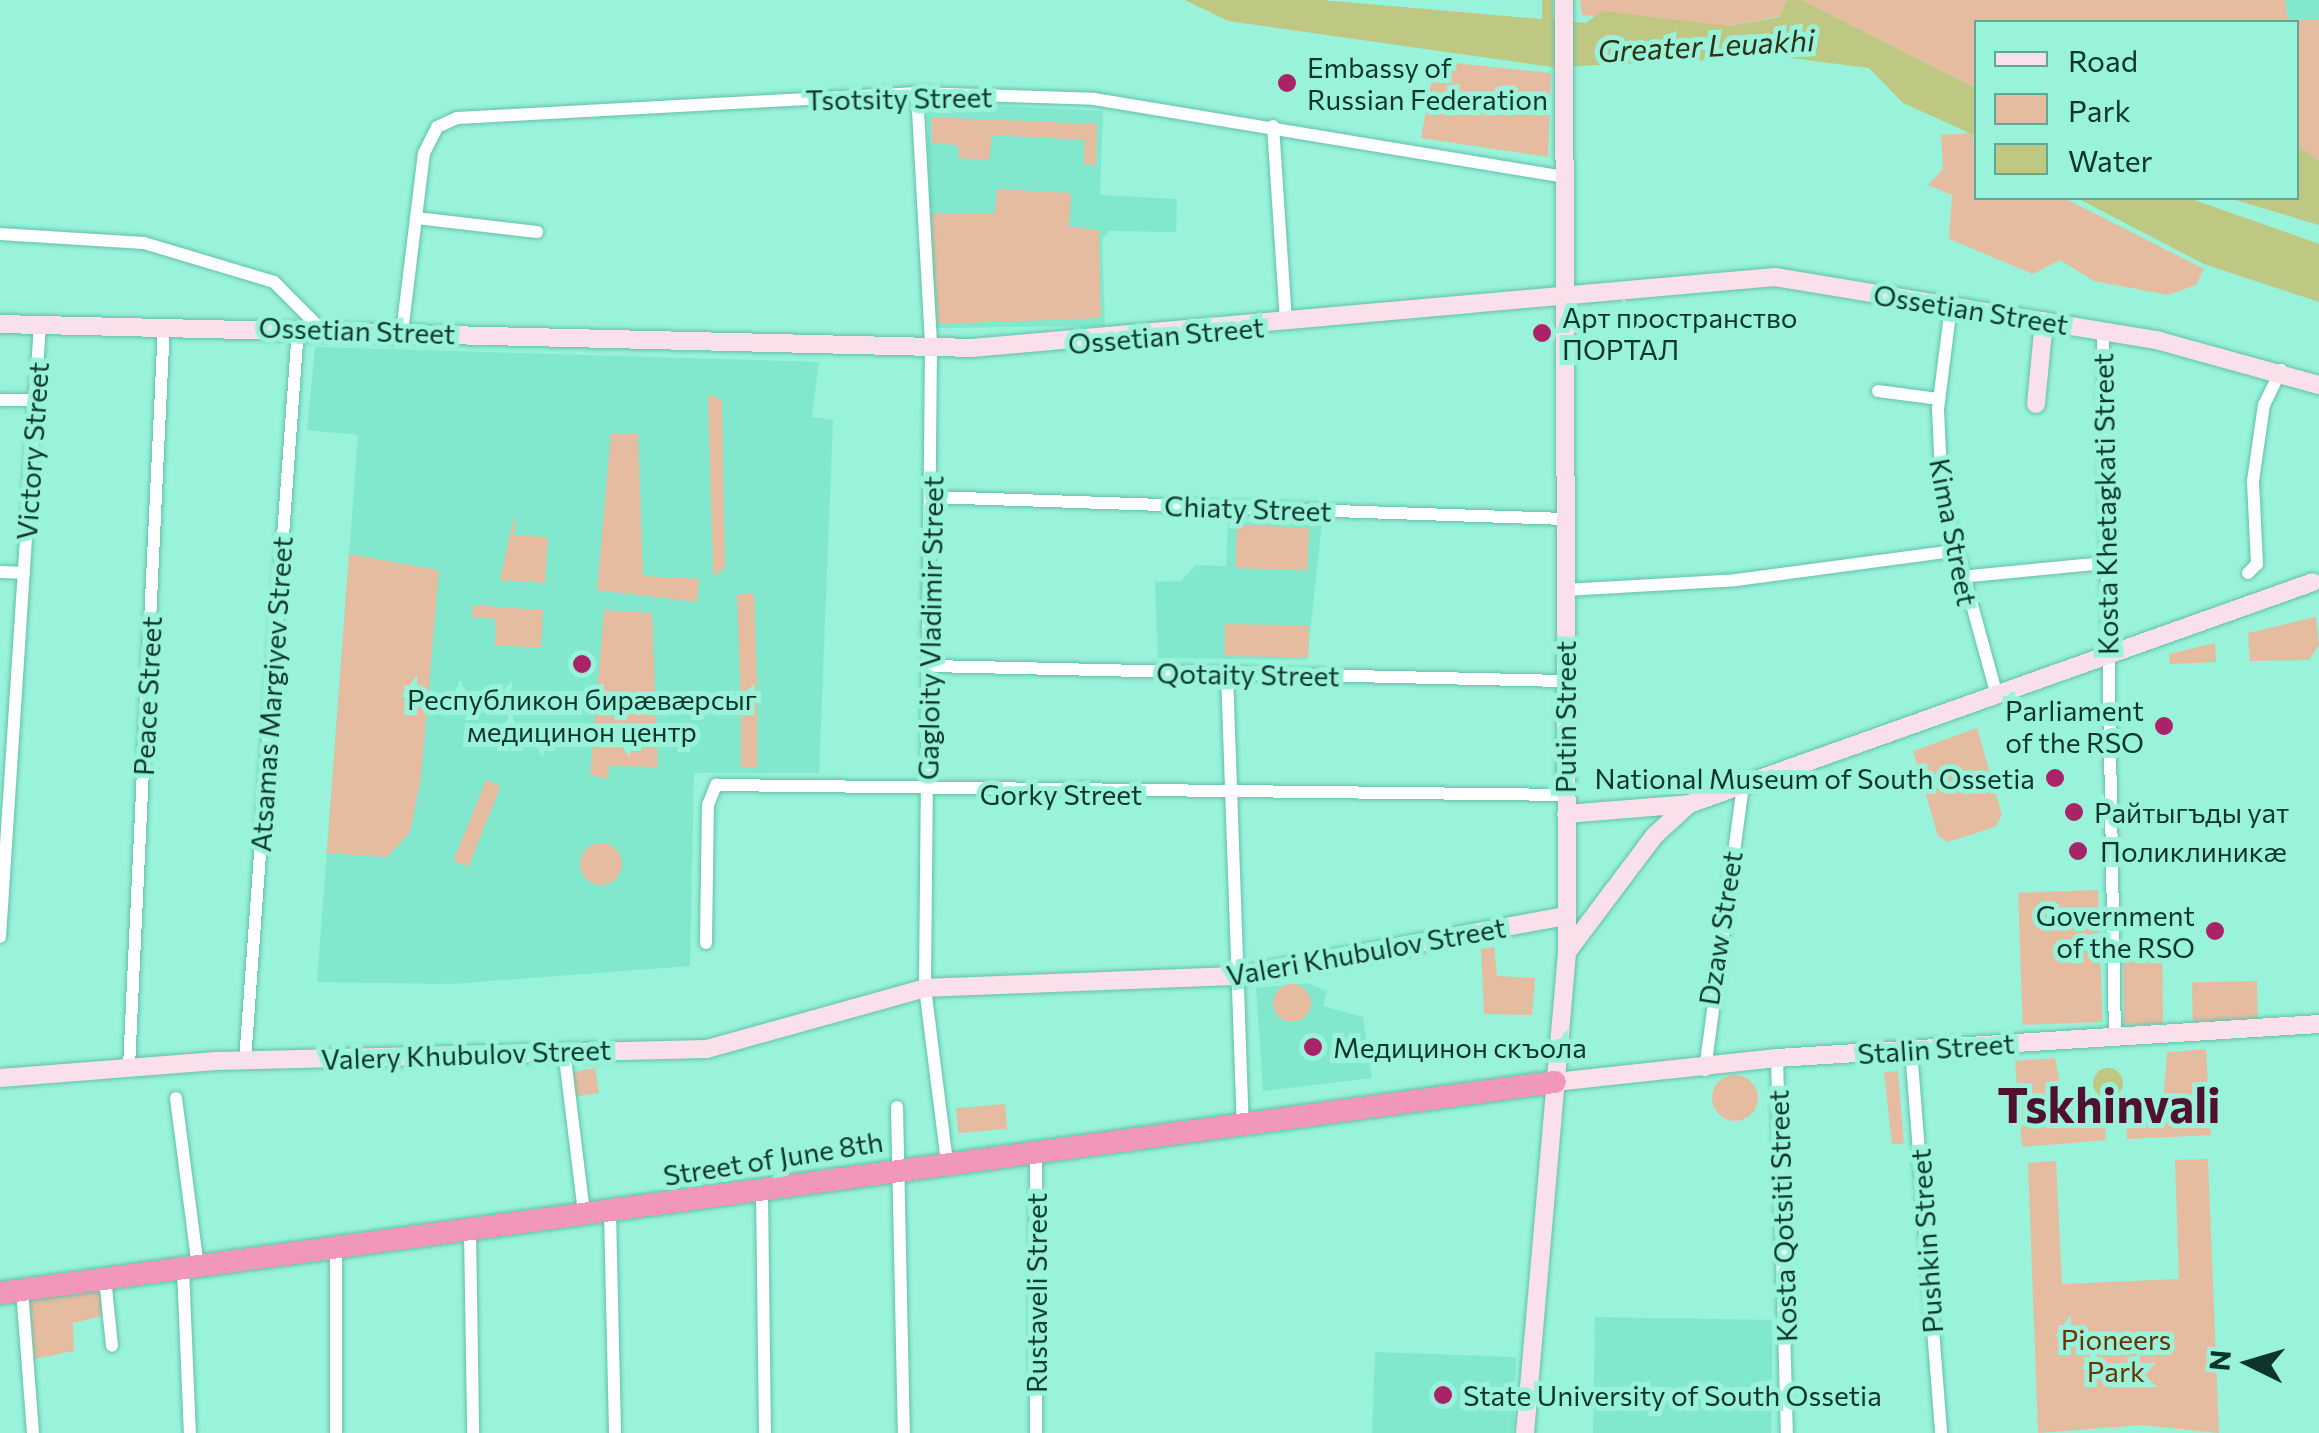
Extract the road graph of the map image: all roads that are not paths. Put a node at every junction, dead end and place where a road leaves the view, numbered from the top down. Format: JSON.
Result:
{"nodes":[{"id":1,"x":1564,"y":0,"type":"edge"},
{"id":2,"x":916,"y":92,"type":"junction"},
{"id":3,"x":1273,"y":126,"type":"junction"},
{"id":4,"x":1566,"y":177,"type":"junction"},
{"id":5,"x":416,"y":218,"type":"junction"},
{"id":6,"x":537,"y":232,"type":"dead end"},
{"id":7,"x":0,"y":234,"type":"edge"},
{"id":8,"x":1565,"y":292,"type":"junction"},
{"id":9,"x":1951,"y":306,"type":"junction"},
{"id":10,"x":2044,"y":322,"type":"junction"},
{"id":11,"x":40,"y":323,"type":"junction"},
{"id":12,"x":1286,"y":323,"type":"junction"},
{"id":13,"x":0,"y":324,"type":"edge"},
{"id":14,"x":164,"y":325,"type":"junction"},
{"id":15,"x":298,"y":328,"type":"junction"},
{"id":16,"x":322,"y":329,"type":"junction"},
{"id":17,"x":2104,"y":331,"type":"junction"},
{"id":18,"x":402,"y":332,"type":"junction"},
{"id":19,"x":932,"y":347,"type":"junction"},
{"id":20,"x":2280,"y":370,"type":"junction"},
{"id":21,"x":2319,"y":385,"type":"edge"},
{"id":22,"x":1878,"y":391,"type":"dead end"},
{"id":23,"x":1939,"y":399,"type":"junction"},
{"id":24,"x":0,"y":400,"type":"edge"},
{"id":25,"x":36,"y":400,"type":"junction"},
{"id":26,"x":2036,"y":404,"type":"dead end"},
{"id":27,"x":932,"y":496,"type":"junction"},
{"id":28,"x":1565,"y":519,"type":"junction"},
{"id":29,"x":1954,"y":551,"type":"junction"},
{"id":30,"x":2103,"y":563,"type":"junction"},
{"id":31,"x":0,"y":572,"type":"edge"},
{"id":32,"x":24,"y":573,"type":"junction"},
{"id":33,"x":2248,"y":573,"type":"dead end"},
{"id":34,"x":1961,"y":577,"type":"junction"},
{"id":35,"x":2317,"y":582,"type":"edge"},
{"id":36,"x":1565,"y":590,"type":"junction"},
{"id":37,"x":2106,"y":653,"type":"junction"},
{"id":38,"x":932,"y":666,"type":"junction"},
{"id":39,"x":1227,"y":673,"type":"junction"},
{"id":40,"x":1565,"y":681,"type":"junction"},
{"id":41,"x":1996,"y":695,"type":"junction"},
{"id":42,"x":1743,"y":787,"type":"junction"},
{"id":43,"x":928,"y":794,"type":"junction"},
{"id":44,"x":1232,"y":796,"type":"junction"},
{"id":45,"x":1566,"y":804,"type":"junction"},
{"id":46,"x":1689,"y":804,"type":"junction"},
{"id":47,"x":1566,"y":916,"type":"junction"},
{"id":48,"x":0,"y":937,"type":"edge"},
{"id":49,"x":706,"y":942,"type":"dead end"},
{"id":50,"x":1567,"y":952,"type":"junction"},
{"id":51,"x":1239,"y":976,"type":"junction"},
{"id":52,"x":925,"y":988,"type":"junction"},
{"id":53,"x":2319,"y":1024,"type":"edge"},
{"id":54,"x":2115,"y":1037,"type":"junction"},
{"id":55,"x":564,"y":1050,"type":"junction"},
{"id":56,"x":1911,"y":1050,"type":"junction"},
{"id":57,"x":1777,"y":1058,"type":"junction"},
{"id":58,"x":246,"y":1061,"type":"junction"},
{"id":59,"x":130,"y":1068,"type":"junction"},
{"id":60,"x":1705,"y":1070,"type":"junction"},
{"id":61,"x":0,"y":1078,"type":"edge"},
{"id":62,"x":1554,"y":1082,"type":"junction"},
{"id":63,"x":176,"y":1098,"type":"dead end"},
{"id":64,"x":897,"y":1108,"type":"dead end"},
{"id":65,"x":1243,"y":1121,"type":"junction"},
{"id":66,"x":1036,"y":1153,"type":"junction"},
{"id":67,"x":946,"y":1163,"type":"junction"},
{"id":68,"x":904,"y":1168,"type":"junction"},
{"id":69,"x":762,"y":1191,"type":"junction"},
{"id":70,"x":610,"y":1212,"type":"junction"},
{"id":71,"x":584,"y":1214,"type":"junction"},
{"id":72,"x":470,"y":1230,"type":"junction"},
{"id":73,"x":336,"y":1247,"type":"junction"},
{"id":74,"x":191,"y":1268,"type":"junction"},
{"id":75,"x":105,"y":1278,"type":"junction"},
{"id":76,"x":11,"y":1292,"type":"edge"},
{"id":77,"x":112,"y":1346,"type":"dead end"},
{"id":78,"x":33,"y":1433,"type":"edge"},
{"id":79,"x":190,"y":1433,"type":"edge"},
{"id":80,"x":336,"y":1433,"type":"edge"},
{"id":81,"x":473,"y":1433,"type":"edge"},
{"id":82,"x":615,"y":1433,"type":"edge"},
{"id":83,"x":765,"y":1433,"type":"edge"},
{"id":84,"x":904,"y":1433,"type":"edge"},
{"id":85,"x":1036,"y":1433,"type":"edge"},
{"id":86,"x":1525,"y":1433,"type":"edge"},
{"id":87,"x":1788,"y":1433,"type":"edge"},
{"id":88,"x":1940,"y":1433,"type":"edge"}],
"edges":[{"from":1,"to":4,"type":"street","name":"Putin Street"},
{"from":2,"to":3,"type":"street","name":"Tsotsity Street"},
{"from":2,"to":5,"type":"street","name":"Tsotsity Street"},
{"from":2,"to":19,"type":"street","name":"Gagloity Vladimir Street"},
{"from":3,"to":4,"type":"street","name":"Tsotsity Street"},
{"from":3,"to":12,"type":"street"},
{"from":4,"to":8,"type":"street","name":"Putin Street"},
{"from":5,"to":6,"type":"street"},
{"from":5,"to":18,"type":"street","name":"Tsotsity Street"},
{"from":7,"to":16,"type":"street"},
{"from":8,"to":9,"type":"street","name":"Ossetian Street"},
{"from":8,"to":12,"type":"street","name":"Ossetian Street"},
{"from":8,"to":28,"type":"street","name":"Putin Street"},
{"from":9,"to":10,"type":"street","name":"Ossetian Street"},
{"from":9,"to":23,"type":"street","name":"Kima Street"},
{"from":10,"to":17,"type":"street","name":"Ossetian Street"},
{"from":10,"to":26,"type":"street"},
{"from":11,"to":13,"type":"street","name":"Ossetian Street"},
{"from":11,"to":14,"type":"street","name":"Ossetian Street"},
{"from":11,"to":25,"type":"street","name":"Victory Street"},
{"from":12,"to":19,"type":"street","name":"Ossetian Street"},
{"from":14,"to":15,"type":"street","name":"Ossetian Street"},
{"from":14,"to":59,"type":"street","name":"Peace Street"},
{"from":15,"to":16,"type":"street","name":"Ossetian Street"},
{"from":15,"to":58,"type":"street","name":"Atsamas Margiyev Street"},
{"from":16,"to":18,"type":"street","name":"Ossetian Street"},
{"from":17,"to":20,"type":"street","name":"Ossetian Street"},
{"from":17,"to":30,"type":"street","name":"Kosta Khetagkati Street"},
{"from":18,"to":19,"type":"street","name":"Ossetian Street"},
{"from":19,"to":27,"type":"street","name":"Gagloity Vladimir Street"},
{"from":20,"to":21,"type":"street","name":"Ossetian Street"},
{"from":20,"to":33,"type":"street"},
{"from":22,"to":23,"type":"street"},
{"from":23,"to":29,"type":"street","name":"Kima Street"},
{"from":24,"to":25,"type":"street"},
{"from":25,"to":32,"type":"street","name":"Victory Street"},
{"from":27,"to":28,"type":"street","name":"Chiaty Street"},
{"from":27,"to":38,"type":"street","name":"Gagloity Vladimir Street"},
{"from":28,"to":36,"type":"street","name":"Putin Street"},
{"from":29,"to":34,"type":"street","name":"Kima Street"},
{"from":29,"to":36,"type":"street"},
{"from":30,"to":34,"type":"street"},
{"from":30,"to":37,"type":"street","name":"Kosta Khetagkati Street"},
{"from":31,"to":32,"type":"street"},
{"from":32,"to":48,"type":"street","name":"Victory Street"},
{"from":34,"to":41,"type":"street","name":"Kima Street"},
{"from":35,"to":37,"type":"street"},
{"from":36,"to":40,"type":"street","name":"Putin Street"},
{"from":37,"to":41,"type":"street"},
{"from":37,"to":54,"type":"street","name":"Kosta Khetagkati Street"},
{"from":38,"to":39,"type":"street","name":"Qotaity Street"},
{"from":38,"to":43,"type":"street","name":"Gagloity Vladimir Street"},
{"from":39,"to":40,"type":"street","name":"Qotaity Street"},
{"from":39,"to":44,"type":"street"},
{"from":40,"to":45,"type":"street","name":"Putin Street"},
{"from":41,"to":42,"type":"street"},
{"from":42,"to":46,"type":"street"},
{"from":42,"to":60,"type":"street","name":"Dzaw Street"},
{"from":43,"to":44,"type":"street","name":"Gorky Street"},
{"from":43,"to":49,"type":"street","name":"Gorky Street"},
{"from":43,"to":52,"type":"street","name":"Gagloity Vladimir Street"},
{"from":44,"to":45,"type":"street","name":"Gorky Street"},
{"from":44,"to":51,"type":"street"},
{"from":45,"to":46,"type":"street"},
{"from":45,"to":47,"type":"street","name":"Putin Street"},
{"from":46,"to":50,"type":"street"},
{"from":47,"to":50,"type":"street","name":"Putin Street"},
{"from":47,"to":51,"type":"street","name":"Valeri Khubulov Street"},
{"from":50,"to":62,"type":"street","name":"Putin Street"},
{"from":51,"to":52,"type":"street","name":"Valeri Khubulov Street"},
{"from":51,"to":65,"type":"street"},
{"from":52,"to":55,"type":"street","name":"Valery Khubulov Street"},
{"from":52,"to":67,"type":"street","name":"Gagloity Vladimir Street"},
{"from":53,"to":54,"type":"street","name":"Stalin Street"},
{"from":54,"to":56,"type":"street","name":"Stalin Street"},
{"from":55,"to":58,"type":"street","name":"Valery Khubulov Street"},
{"from":55,"to":71,"type":"street"},
{"from":56,"to":57,"type":"street","name":"Stalin Street"},
{"from":56,"to":88,"type":"street","name":"Pushkin Street"},
{"from":57,"to":60,"type":"street","name":"Stalin Street"},
{"from":57,"to":87,"type":"street","name":"Kosta Qotsiti Street"},
{"from":58,"to":59,"type":"street","name":"Valery Khubulov Street"},
{"from":59,"to":61,"type":"street","name":"Valery Khubulov Street"},
{"from":60,"to":62,"type":"street","name":"Stalin Street"},
{"from":62,"to":65,"type":"highway","name":"Street of June 8th"},
{"from":62,"to":86,"type":"street","name":"Putin Street"},
{"from":63,"to":74,"type":"street"},
{"from":64,"to":68,"type":"street"},
{"from":65,"to":66,"type":"highway","name":"Street of June 8th"},
{"from":66,"to":67,"type":"highway","name":"Street of June 8th"},
{"from":66,"to":85,"type":"street","name":"Rustaveli Street"},
{"from":67,"to":68,"type":"highway","name":"Street of June 8th"},
{"from":68,"to":69,"type":"highway","name":"Street of June 8th"},
{"from":68,"to":84,"type":"street"},
{"from":69,"to":70,"type":"highway","name":"Street of June 8th"},
{"from":69,"to":83,"type":"street"},
{"from":70,"to":71,"type":"highway","name":"Street of June 8th"},
{"from":70,"to":82,"type":"street"},
{"from":71,"to":72,"type":"highway","name":"Street of June 8th"},
{"from":72,"to":73,"type":"highway","name":"Street of June 8th"},
{"from":72,"to":81,"type":"street"},
{"from":73,"to":74,"type":"highway","name":"Street of June 8th"},
{"from":73,"to":80,"type":"street"},
{"from":74,"to":75,"type":"highway","name":"Street of June 8th"},
{"from":74,"to":79,"type":"street"},
{"from":75,"to":76,"type":"highway","name":"Street of June 8th"},
{"from":75,"to":77,"type":"street"},
{"from":76,"to":78,"type":"street"}]}
